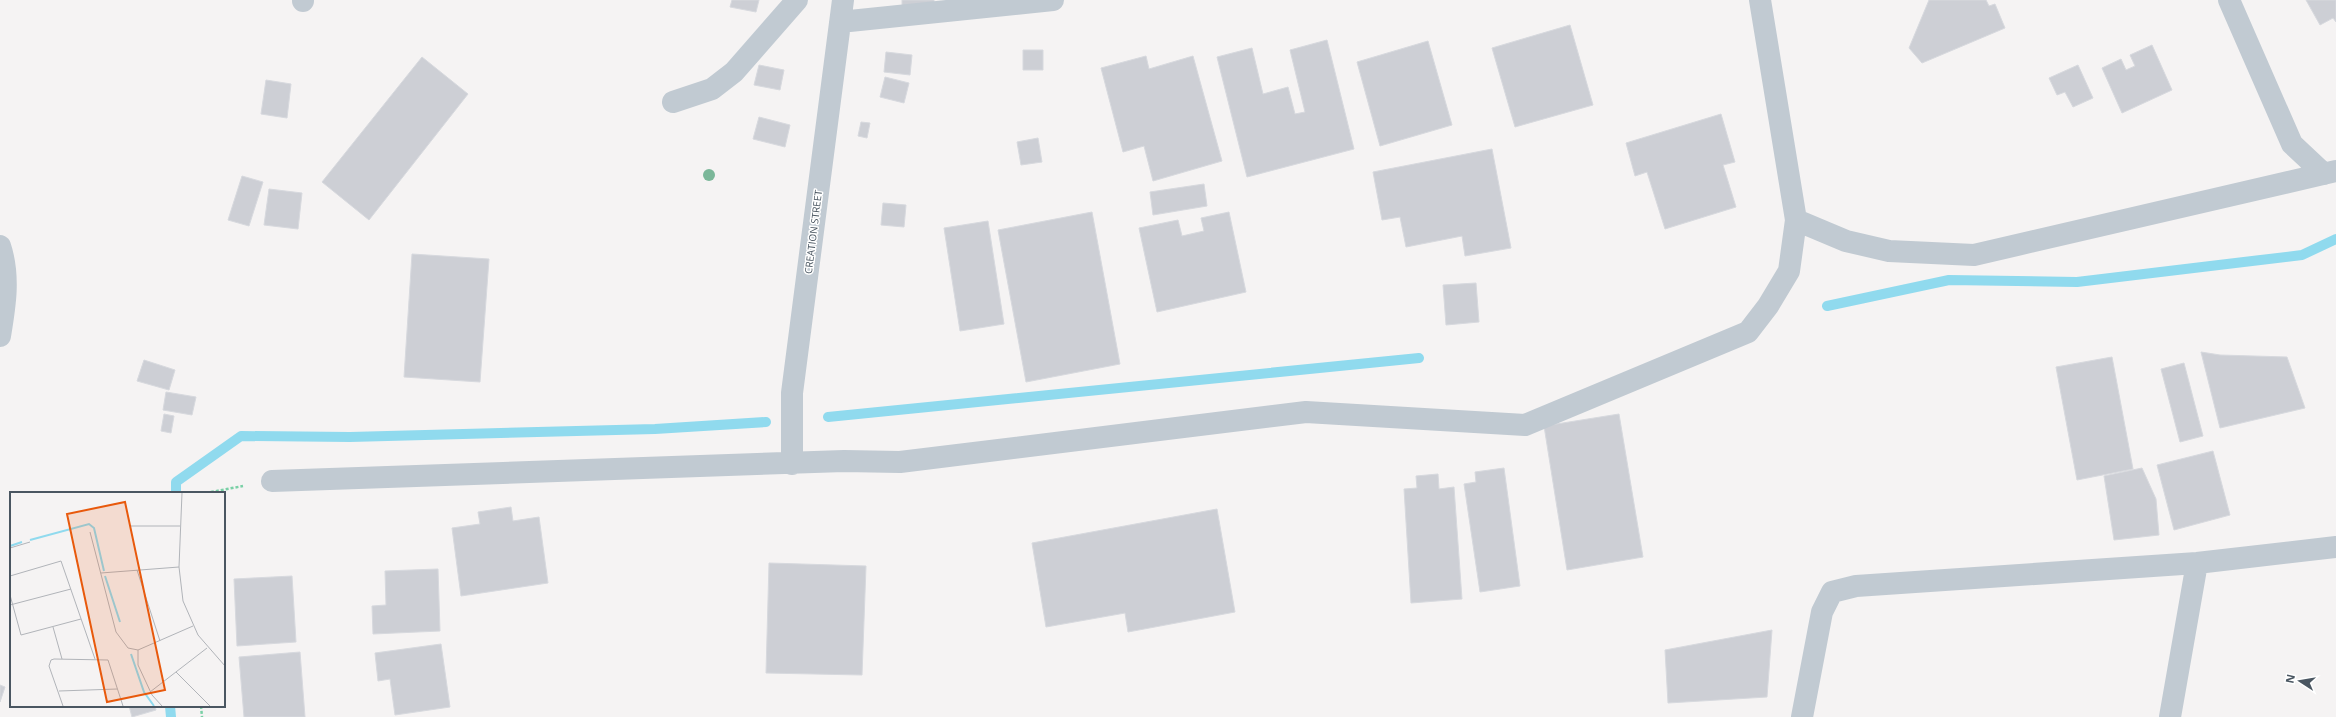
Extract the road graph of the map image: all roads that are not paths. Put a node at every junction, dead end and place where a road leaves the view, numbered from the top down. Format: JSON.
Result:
{"nodes":[{"id":1,"x":797,"y":0,"type":"edge"},
{"id":2,"x":843,"y":0,"type":"edge"},
{"id":3,"x":1053,"y":0,"type":"edge"},
{"id":4,"x":1760,"y":0,"type":"edge"},
{"id":5,"x":2229,"y":0,"type":"edge"},
{"id":6,"x":840,"y":22,"type":"junction"},
{"id":7,"x":673,"y":102,"type":"dead end"},
{"id":8,"x":2330,"y":172,"type":"edge"},
{"id":9,"x":1796,"y":220,"type":"junction"},
{"id":10,"x":0,"y":246,"type":"edge"},
{"id":11,"x":0,"y":336,"type":"edge"},
{"id":12,"x":792,"y":464,"type":"junction"},
{"id":13,"x":272,"y":481,"type":"road end"},
{"id":14,"x":2336,"y":547,"type":"edge"},
{"id":15,"x":2197,"y":563,"type":"junction"},
{"id":16,"x":1802,"y":717,"type":"edge"},
{"id":17,"x":2170,"y":717,"type":"edge"}],
"edges":[{"from":1,"to":7,"type":"street"},
{"from":2,"to":6,"type":"street","name":"CREATION STREET"},
{"from":3,"to":6,"type":"street"},
{"from":4,"to":9,"type":"street"},
{"from":5,"to":8,"type":"street"},
{"from":6,"to":12,"type":"street","name":"CREATION STREET"},
{"from":8,"to":9,"type":"street"},
{"from":9,"to":12,"type":"street"},
{"from":10,"to":11,"type":"street"},
{"from":12,"to":13,"type":"street"},
{"from":14,"to":15,"type":"street"},
{"from":15,"to":16,"type":"street"},
{"from":15,"to":17,"type":"street"}]}
